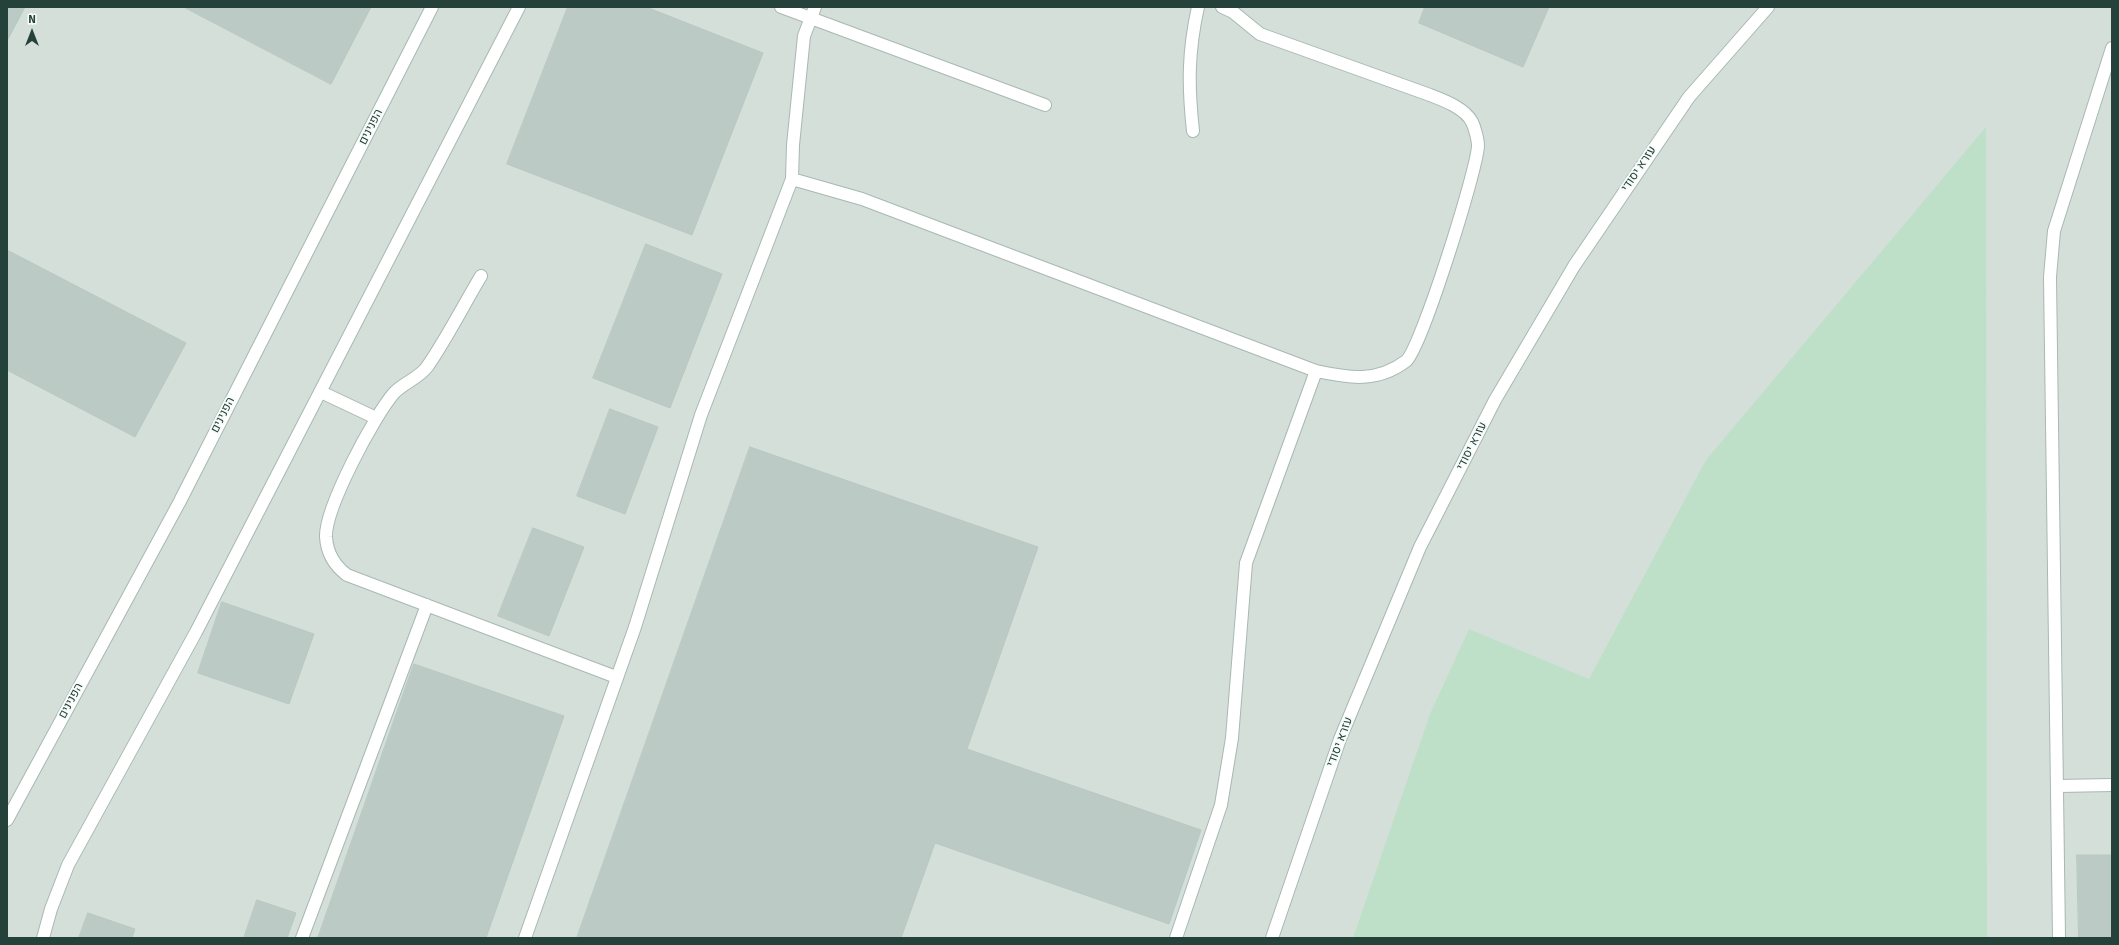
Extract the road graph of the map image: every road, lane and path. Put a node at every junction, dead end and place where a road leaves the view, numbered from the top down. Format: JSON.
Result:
{"nodes":[{"id":1,"x":432,"y":7,"type":"edge"},
{"id":2,"x":520,"y":7,"type":"edge"},
{"id":3,"x":780,"y":7,"type":"edge"},
{"id":4,"x":815,"y":7,"type":"edge"},
{"id":5,"x":1198,"y":7,"type":"edge"},
{"id":6,"x":1222,"y":7,"type":"edge"},
{"id":7,"x":1768,"y":7,"type":"edge"},
{"id":8,"x":811,"y":19,"type":"junction"},
{"id":9,"x":2112,"y":48,"type":"edge"},
{"id":10,"x":1046,"y":105,"type":"dead end"},
{"id":11,"x":1193,"y":131,"type":"dead end"},
{"id":12,"x":792,"y":179,"type":"junction"},
{"id":13,"x":481,"y":276,"type":"dead end"},
{"id":14,"x":1316,"y":371,"type":"junction"},
{"id":15,"x":321,"y":392,"type":"junction"},
{"id":16,"x":376,"y":418,"type":"junction"},
{"id":17,"x":427,"y":605,"type":"junction"},
{"id":18,"x":616,"y":677,"type":"junction"},
{"id":19,"x":2112,"y":785,"type":"edge"},
{"id":20,"x":2058,"y":786,"type":"junction"},
{"id":21,"x":7,"y":820,"type":"edge"},
{"id":22,"x":43,"y":938,"type":"edge"},
{"id":23,"x":302,"y":938,"type":"edge"},
{"id":24,"x":525,"y":938,"type":"edge"},
{"id":25,"x":1176,"y":938,"type":"edge"},
{"id":26,"x":1272,"y":938,"type":"edge"},
{"id":27,"x":2059,"y":938,"type":"edge"}],
"edges":[{"from":1,"to":21,"type":"street","name":"הפנינים"},
{"from":2,"to":15,"type":"street"},
{"from":3,"to":8,"type":"street"},
{"from":4,"to":8,"type":"street"},
{"from":5,"to":11,"type":"street"},
{"from":6,"to":14,"type":"street"},
{"from":7,"to":26,"type":"street","name":"עזרא יסודי"},
{"from":8,"to":10,"type":"street"},
{"from":8,"to":12,"type":"street"},
{"from":9,"to":20,"type":"street"},
{"from":12,"to":14,"type":"street"},
{"from":12,"to":18,"type":"street"},
{"from":13,"to":16,"type":"street"},
{"from":14,"to":25,"type":"street"},
{"from":15,"to":16,"type":"street"},
{"from":15,"to":22,"type":"street"},
{"from":16,"to":17,"type":"street"},
{"from":17,"to":18,"type":"street"},
{"from":17,"to":23,"type":"street"},
{"from":18,"to":24,"type":"street"},
{"from":19,"to":20,"type":"street"},
{"from":20,"to":27,"type":"street"}]}
